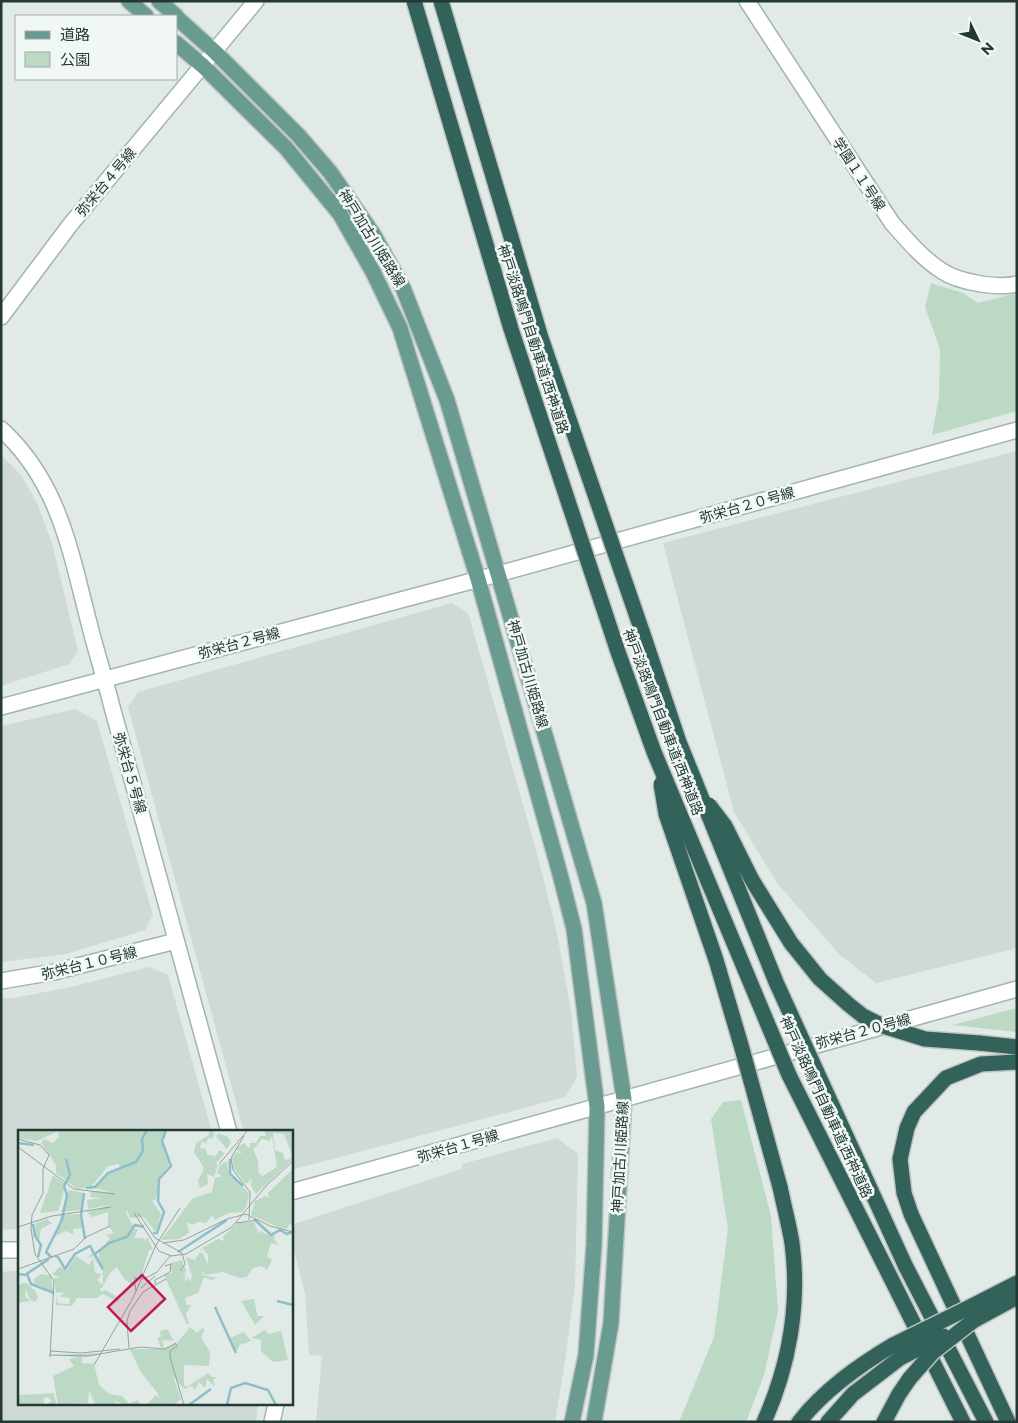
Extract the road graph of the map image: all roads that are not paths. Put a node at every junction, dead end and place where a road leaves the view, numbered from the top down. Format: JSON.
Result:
{"nodes":[{"id":1,"x":129,"y":1,"type":"edge"},
{"id":2,"x":159,"y":1,"type":"edge"},
{"id":3,"x":256,"y":1,"type":"edge"},
{"id":4,"x":414,"y":1,"type":"edge"},
{"id":5,"x":442,"y":1,"type":"edge"},
{"id":6,"x":746,"y":1,"type":"edge"},
{"id":7,"x":145,"y":15,"type":"edge"},
{"id":8,"x":175,"y":15,"type":"edge"},
{"id":9,"x":178,"y":18,"type":"edge"},
{"id":10,"x":178,"y":44,"type":"edge"},
{"id":11,"x":215,"y":52,"type":"junction"},
{"id":12,"x":203,"y":66,"type":"junction"},
{"id":13,"x":1017,"y":284,"type":"edge"},
{"id":14,"x":1,"y":317,"type":"edge"},
{"id":15,"x":1,"y":428,"type":"edge"},
{"id":16,"x":1017,"y":430,"type":"edge"},
{"id":17,"x":498,"y":574,"type":"junction"},
{"id":18,"x":478,"y":579,"type":"junction"},
{"id":19,"x":106,"y":679,"type":"junction"},
{"id":20,"x":1,"y":707,"type":"edge"},
{"id":21,"x":654,"y":752,"type":"junction"},
{"id":22,"x":696,"y":787,"type":"junction"},
{"id":23,"x":176,"y":941,"type":"junction"},
{"id":24,"x":1,"y":981,"type":"edge"},
{"id":25,"x":1017,"y":989,"type":"edge"},
{"id":26,"x":1017,"y":1047,"type":"edge"},
{"id":27,"x":1017,"y":1062,"type":"edge"},
{"id":28,"x":624,"y":1099,"type":"junction"},
{"id":29,"x":597,"y":1106,"type":"junction"},
{"id":30,"x":228,"y":1130,"type":"edge"},
{"id":31,"x":292,"y":1192,"type":"edge"},
{"id":32,"x":1,"y":1250,"type":"edge"},
{"id":33,"x":18,"y":1250,"type":"edge"},
{"id":34,"x":1017,"y":1283,"type":"edge"},
{"id":35,"x":1017,"y":1297,"type":"edge"},
{"id":36,"x":972,"y":1314,"type":"junction"},
{"id":37,"x":897,"y":1352,"type":"junction"},
{"id":38,"x":276,"y":1406,"type":"edge"},
{"id":39,"x":272,"y":1422,"type":"edge"},
{"id":40,"x":572,"y":1422,"type":"edge"},
{"id":41,"x":594,"y":1422,"type":"edge"},
{"id":42,"x":764,"y":1422,"type":"edge"},
{"id":43,"x":799,"y":1422,"type":"edge"},
{"id":44,"x":828,"y":1422,"type":"edge"},
{"id":45,"x":884,"y":1422,"type":"edge"},
{"id":46,"x":963,"y":1422,"type":"edge"},
{"id":47,"x":986,"y":1422,"type":"edge"},
{"id":48,"x":1008,"y":1422,"type":"edge"}],
"edges":[{"from":1,"to":7,"type":"main road"},
{"from":2,"to":8,"type":"main road","name":"神戸加古川姫路線"},
{"from":3,"to":11,"type":"street","name":"弥栄台４号線"},
{"from":4,"to":21,"type":"highway","name":"神戸淡路鳴門自動車道;西神道路","bridge":true},
{"from":5,"to":22,"type":"highway","name":"神戸淡路鳴門自動車道;西神道路","bridge":true},
{"from":6,"to":13,"type":"street","name":"学園１１号線"},
{"from":9,"to":11,"type":"main road","name":"神戸加古川姫路線"},
{"from":10,"to":12,"type":"main road","name":"神戸加古川姫路線"},
{"from":11,"to":12,"type":"street","name":"弥栄台４号線"},
{"from":11,"to":17,"type":"main road","name":"神戸加古川姫路線"},
{"from":12,"to":14,"type":"street","name":"弥栄台４号線"},
{"from":12,"to":18,"type":"main road","name":"神戸加古川姫路線"},
{"from":15,"to":19,"type":"street","name":"弥栄台５号線"},
{"from":16,"to":17,"type":"street","name":"弥栄台２０号線"},
{"from":17,"to":18,"type":"street","name":"弥栄台２０号線"},
{"from":17,"to":28,"type":"main road","name":"神戸加古川姫路線"},
{"from":18,"to":19,"type":"street","name":"弥栄台２号線"},
{"from":18,"to":29,"type":"main road","name":"神戸加古川姫路線"},
{"from":19,"to":20,"type":"street","name":"弥栄台２号線"},
{"from":19,"to":23,"type":"street","name":"弥栄台５号線"},
{"from":21,"to":42,"type":"highway","bridge":true},
{"from":21,"to":46,"type":"highway","name":"神戸淡路鳴門自動車道;西神道路","bridge":true},
{"from":22,"to":26,"type":"highway","bridge":true},
{"from":22,"to":47,"type":"highway","name":"神戸淡路鳴門自動車道;西神道路","bridge":true},
{"from":23,"to":24,"type":"street","name":"弥栄台１０号線"},
{"from":23,"to":30,"type":"street","name":"弥栄台５号線"},
{"from":25,"to":28,"type":"street","name":"弥栄台２０号線"},
{"from":27,"to":48,"type":"highway"},
{"from":28,"to":29,"type":"street","name":"弥栄台１号線"},
{"from":28,"to":41,"type":"main road","name":"神戸加古川姫路線"},
{"from":29,"to":31,"type":"street","name":"弥栄台１号線"},
{"from":29,"to":40,"type":"main road","name":"神戸加古川姫路線"},
{"from":32,"to":33,"type":"street"},
{"from":34,"to":36,"type":"highway"},
{"from":35,"to":36,"type":"highway"},
{"from":36,"to":37,"type":"highway","bridge":true},
{"from":36,"to":45,"type":"highway","bridge":true},
{"from":37,"to":43,"type":"highway"},
{"from":37,"to":44,"type":"highway"},
{"from":38,"to":39,"type":"street"}]}
